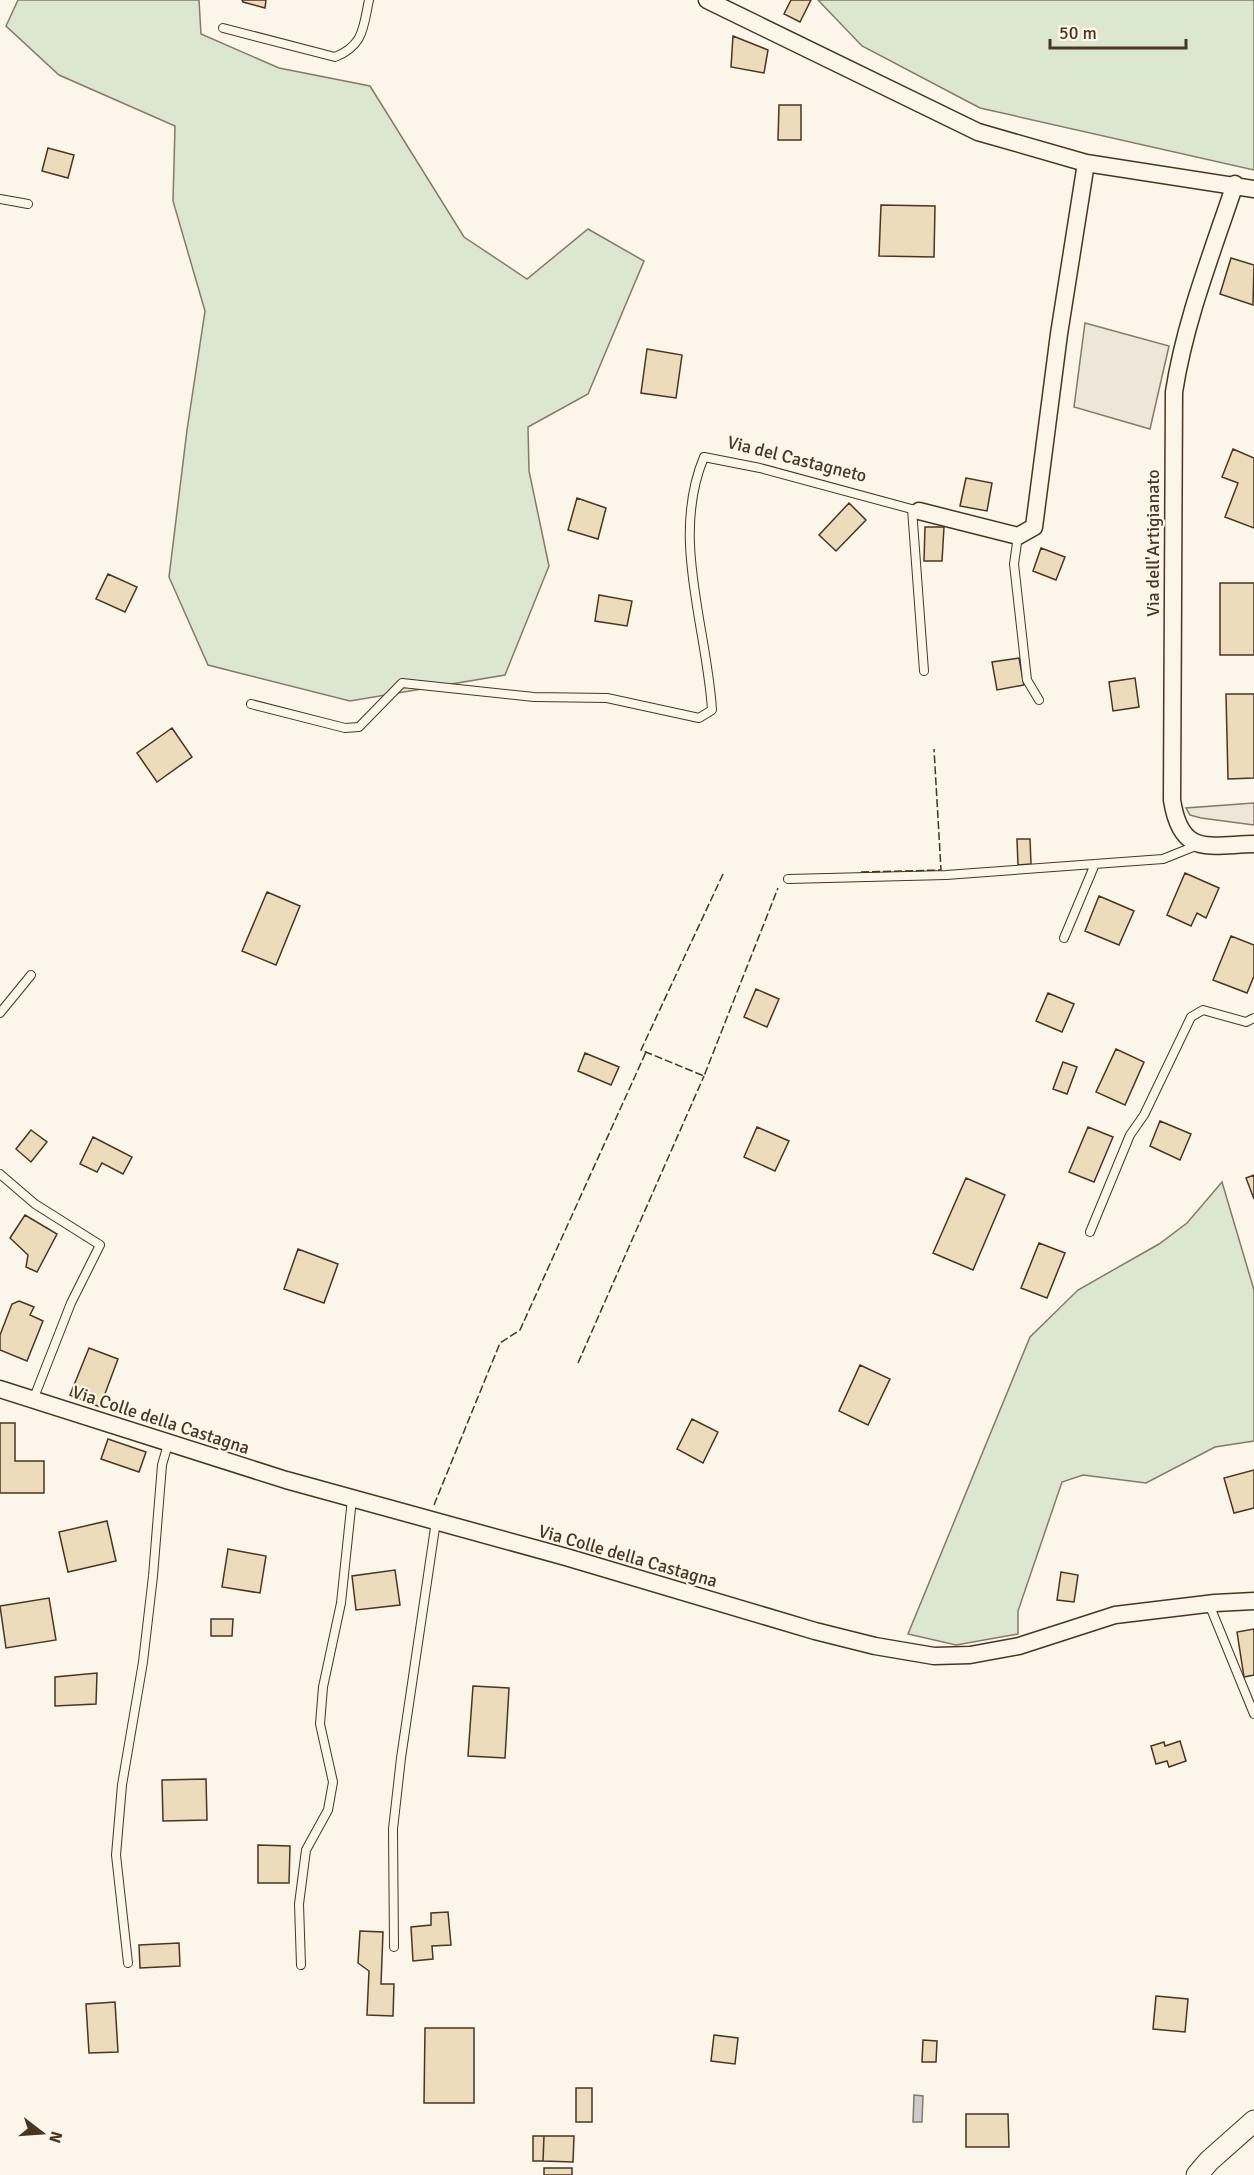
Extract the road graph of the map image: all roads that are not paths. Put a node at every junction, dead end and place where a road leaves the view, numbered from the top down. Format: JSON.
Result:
{"nodes":[{"id":1,"x":369,"y":0,"type":"edge"},
{"id":2,"x":707,"y":0,"type":"edge"},
{"id":3,"x":223,"y":28,"type":"dead end"},
{"id":4,"x":1086,"y":163,"type":"junction"},
{"id":5,"x":1235,"y":184,"type":"junction"},
{"id":6,"x":1254,"y":189,"type":"edge"},
{"id":7,"x":0,"y":199,"type":"edge"},
{"id":8,"x":28,"y":204,"type":"dead end"},
{"id":9,"x":915,"y":510,"type":"junction"},
{"id":10,"x":1018,"y":536,"type":"junction"},
{"id":11,"x":924,"y":671,"type":"dead end"},
{"id":12,"x":1039,"y":700,"type":"dead end"},
{"id":13,"x":251,"y":704,"type":"dead end"},
{"id":14,"x":1254,"y":844,"type":"edge"},
{"id":15,"x":1198,"y":845,"type":"junction"},
{"id":16,"x":1095,"y":864,"type":"junction"},
{"id":17,"x":788,"y":879,"type":"dead end"},
{"id":18,"x":1064,"y":938,"type":"dead end"},
{"id":19,"x":31,"y":975,"type":"dead end"},
{"id":20,"x":0,"y":1013,"type":"edge"},
{"id":21,"x":1254,"y":1018,"type":"edge"},
{"id":22,"x":0,"y":1174,"type":"edge"},
{"id":23,"x":1090,"y":1232,"type":"dead end"},
{"id":24,"x":0,"y":1389,"type":"edge"},
{"id":25,"x":33,"y":1400,"type":"junction"},
{"id":26,"x":168,"y":1444,"type":"junction"},
{"id":27,"x":352,"y":1499,"type":"junction"},
{"id":28,"x":436,"y":1521,"type":"junction"},
{"id":29,"x":1254,"y":1601,"type":"edge"},
{"id":30,"x":1208,"y":1603,"type":"junction"},
{"id":31,"x":1254,"y":1714,"type":"edge"},
{"id":32,"x":394,"y":1947,"type":"dead end"},
{"id":33,"x":128,"y":1963,"type":"dead end"},
{"id":34,"x":301,"y":1965,"type":"dead end"},
{"id":35,"x":1254,"y":2121,"type":"edge"},
{"id":36,"x":1197,"y":2175,"type":"edge"}],
"edges":[{"from":1,"to":3,"type":"lane"},
{"from":2,"to":4,"type":"street"},
{"from":4,"to":5,"type":"street"},
{"from":4,"to":10,"type":"street"},
{"from":5,"to":6,"type":"street"},
{"from":5,"to":15,"type":"street","name":"Via dell'Artigianato"},
{"from":7,"to":8,"type":"lane"},
{"from":9,"to":10,"type":"street","name":"Via del Castagneto"},
{"from":9,"to":11,"type":"lane"},
{"from":9,"to":13,"type":"lane","name":"Via del Castagneto"},
{"from":10,"to":12,"type":"lane"},
{"from":14,"to":15,"type":"street"},
{"from":15,"to":16,"type":"lane"},
{"from":16,"to":17,"type":"lane"},
{"from":16,"to":18,"type":"lane"},
{"from":19,"to":20,"type":"lane"},
{"from":21,"to":23,"type":"lane"},
{"from":22,"to":25,"type":"lane"},
{"from":24,"to":25,"type":"street","name":"Via Colle della Castagna"},
{"from":25,"to":26,"type":"street","name":"Via Colle della Castagna"},
{"from":26,"to":27,"type":"street","name":"Via Colle della Castagna"},
{"from":26,"to":33,"type":"lane"},
{"from":27,"to":28,"type":"street","name":"Via Colle della Castagna"},
{"from":27,"to":34,"type":"lane"},
{"from":28,"to":30,"type":"street","name":"Via Colle della Castagna"},
{"from":28,"to":32,"type":"lane"},
{"from":29,"to":30,"type":"street","name":"Via Colle della Castagna"},
{"from":30,"to":31,"type":"lane"},
{"from":35,"to":36,"type":"street"}]}
